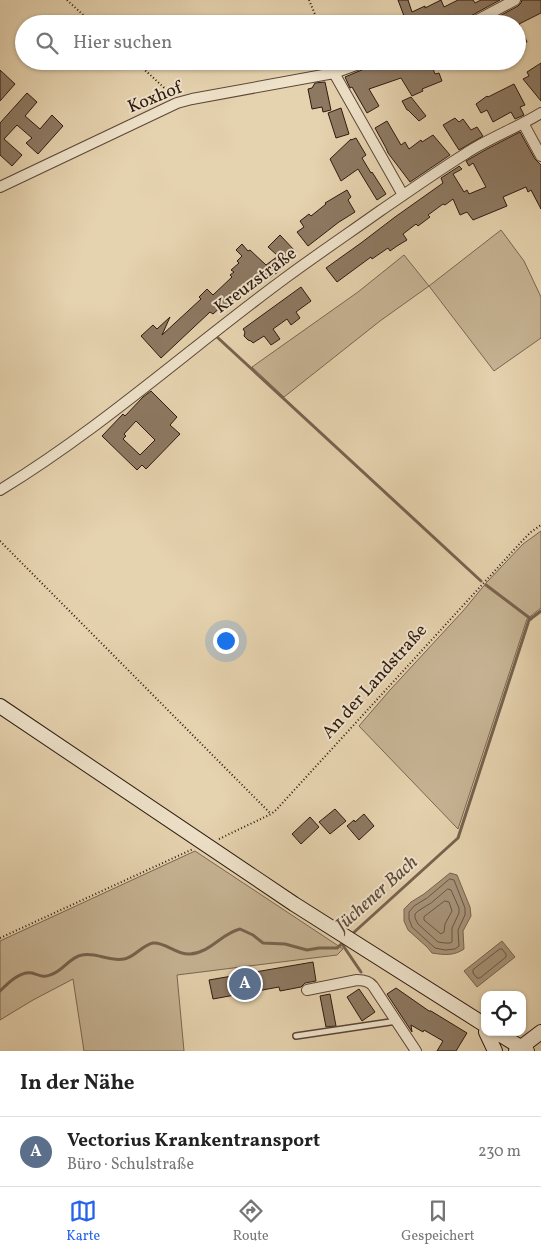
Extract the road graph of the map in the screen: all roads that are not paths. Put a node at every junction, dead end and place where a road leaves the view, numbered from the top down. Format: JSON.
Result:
{"nodes":[{"id":1,"x":515,"y":0,"type":"edge"},
{"id":2,"x":487,"y":15,"type":"edge"},
{"id":3,"x":342,"y":70,"type":"edge"},
{"id":4,"x":334,"y":73,"type":"junction"},
{"id":5,"x":541,"y":113,"type":"edge"},
{"id":6,"x":524,"y":123,"type":"junction"},
{"id":7,"x":541,"y":156,"type":"edge"},
{"id":8,"x":0,"y":187,"type":"edge"},
{"id":9,"x":403,"y":195,"type":"junction"},
{"id":10,"x":0,"y":490,"type":"edge"},
{"id":11,"x":0,"y":706,"type":"edge"},
{"id":12,"x":307,"y":990,"type":"dead end"},
{"id":13,"x":394,"y":1021,"type":"junction"},
{"id":14,"x":481,"y":1026,"type":"edge"},
{"id":15,"x":541,"y":1032,"type":"edge"},
{"id":16,"x":296,"y":1036,"type":"dead end"},
{"id":17,"x":488,"y":1036,"type":"edge"},
{"id":18,"x":502,"y":1036,"type":"edge"},
{"id":19,"x":521,"y":1050,"type":"edge"},
{"id":20,"x":416,"y":1051,"type":"edge"},
{"id":21,"x":495,"y":1051,"type":"edge"}],
"edges":[{"from":1,"to":2,"type":"street"},
{"from":3,"to":4,"type":"street","name":"Koxhof"},
{"from":4,"to":8,"type":"street","name":"Koxhof"},
{"from":4,"to":9,"type":"street"},
{"from":5,"to":6,"type":"street","name":"Kreuzstraße"},
{"from":6,"to":7,"type":"street"},
{"from":6,"to":9,"type":"street","name":"Kreuzstraße"},
{"from":9,"to":10,"type":"street","name":"Kreuzstraße"},
{"from":11,"to":14,"type":"main road"},
{"from":12,"to":13,"type":"street"},
{"from":13,"to":16,"type":"lane"},
{"from":13,"to":20,"type":"street"},
{"from":15,"to":19,"type":"main road"},
{"from":17,"to":21,"type":"main road"},
{"from":18,"to":19,"type":"main road"}]}
